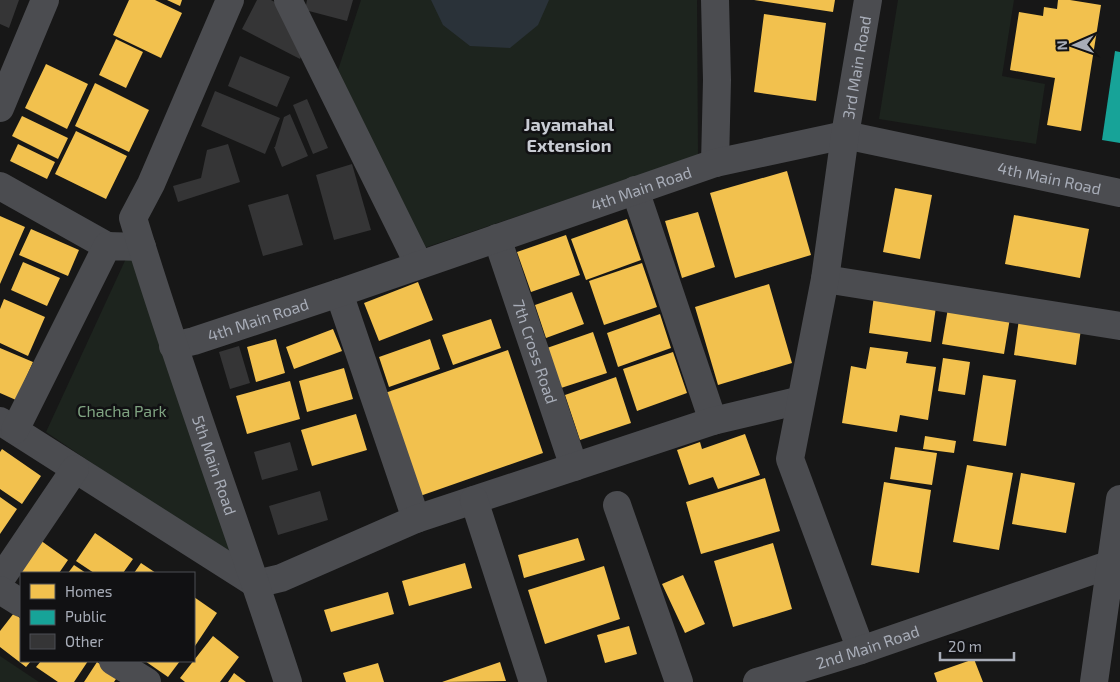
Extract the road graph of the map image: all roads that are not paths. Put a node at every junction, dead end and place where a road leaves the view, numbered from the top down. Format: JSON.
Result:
{"nodes":[{"id":1,"x":45,"y":0,"type":"edge"},
{"id":2,"x":230,"y":0,"type":"edge"},
{"id":3,"x":288,"y":0,"type":"edge"},
{"id":4,"x":715,"y":0,"type":"edge"},
{"id":5,"x":868,"y":0,"type":"edge"},
{"id":6,"x":0,"y":108,"type":"edge"},
{"id":7,"x":845,"y":135,"type":"junction"},
{"id":8,"x":715,"y":163,"type":"junction"},
{"id":9,"x":0,"y":186,"type":"edge"},
{"id":10,"x":635,"y":190,"type":"junction"},
{"id":11,"x":1120,"y":193,"type":"edge"},
{"id":12,"x":498,"y":238,"type":"junction"},
{"id":13,"x":107,"y":246,"type":"junction"},
{"id":14,"x":142,"y":247,"type":"junction"},
{"id":15,"x":419,"y":265,"type":"junction"},
{"id":16,"x":825,"y":279,"type":"junction"},
{"id":17,"x":339,"y":293,"type":"junction"},
{"id":18,"x":1120,"y":326,"type":"edge"},
{"id":19,"x":174,"y":346,"type":"junction"},
{"id":20,"x":802,"y":400,"type":"junction"},
{"id":21,"x":713,"y":421,"type":"junction"},
{"id":22,"x":8,"y":426,"type":"edge"},
{"id":23,"x":574,"y":467,"type":"junction"},
{"id":24,"x":75,"y":469,"type":"junction"},
{"id":25,"x":1120,"y":499,"type":"edge"},
{"id":26,"x":474,"y":500,"type":"junction"},
{"id":27,"x":617,"y":504,"type":"dead end"},
{"id":28,"x":416,"y":519,"type":"junction"},
{"id":29,"x":1115,"y":563,"type":"edge"},
{"id":30,"x":0,"y":580,"type":"edge"},
{"id":31,"x":256,"y":584,"type":"junction"},
{"id":32,"x":0,"y":590,"type":"edge"},
{"id":33,"x":20,"y":602,"type":"edge"},
{"id":34,"x":861,"y":650,"type":"junction"},
{"id":35,"x":115,"y":662,"type":"edge"},
{"id":36,"x":147,"y":682,"type":"edge"},
{"id":37,"x":288,"y":682,"type":"edge"},
{"id":38,"x":534,"y":682,"type":"edge"},
{"id":39,"x":678,"y":682,"type":"edge"},
{"id":40,"x":758,"y":682,"type":"edge"},
{"id":41,"x":1094,"y":682,"type":"edge"}],
"edges":[{"from":1,"to":6,"type":"street"},
{"from":2,"to":14,"type":"street","name":"5th Main Road"},
{"from":3,"to":15,"type":"street"},
{"from":4,"to":8,"type":"street"},
{"from":5,"to":7,"type":"street","name":"3rd Main Road"},
{"from":7,"to":8,"type":"street","name":"4th Main Road"},
{"from":7,"to":11,"type":"street","name":"4th Main Road"},
{"from":7,"to":16,"type":"street","name":"3rd Main Road"},
{"from":8,"to":10,"type":"street","name":"4th Main Road"},
{"from":9,"to":13,"type":"street"},
{"from":10,"to":12,"type":"street","name":"4th Main Road"},
{"from":10,"to":21,"type":"street"},
{"from":12,"to":15,"type":"street","name":"4th Main Road"},
{"from":12,"to":23,"type":"street","name":"7th Cross Road"},
{"from":13,"to":14,"type":"street"},
{"from":13,"to":22,"type":"street"},
{"from":14,"to":19,"type":"street","name":"5th Main Road"},
{"from":15,"to":17,"type":"street","name":"4th Main Road"},
{"from":16,"to":18,"type":"street"},
{"from":16,"to":20,"type":"street","name":"3rd Main Road"},
{"from":17,"to":19,"type":"street","name":"4th Main Road"},
{"from":17,"to":28,"type":"street"},
{"from":19,"to":31,"type":"street","name":"5th Main Road"},
{"from":20,"to":21,"type":"street"},
{"from":20,"to":34,"type":"street","name":"3rd Main Road"},
{"from":21,"to":23,"type":"street"},
{"from":22,"to":24,"type":"street"},
{"from":23,"to":26,"type":"street"},
{"from":24,"to":30,"type":"street"},
{"from":24,"to":31,"type":"street"},
{"from":25,"to":29,"type":"street"},
{"from":26,"to":28,"type":"street"},
{"from":26,"to":38,"type":"street"},
{"from":27,"to":39,"type":"street"},
{"from":28,"to":31,"type":"street"},
{"from":29,"to":34,"type":"street","name":"2nd Main Road"},
{"from":29,"to":41,"type":"street"},
{"from":31,"to":37,"type":"street","name":"5th Main Road"},
{"from":32,"to":33,"type":"street"},
{"from":34,"to":40,"type":"street","name":"2nd Main Road"},
{"from":35,"to":36,"type":"street"}]}
